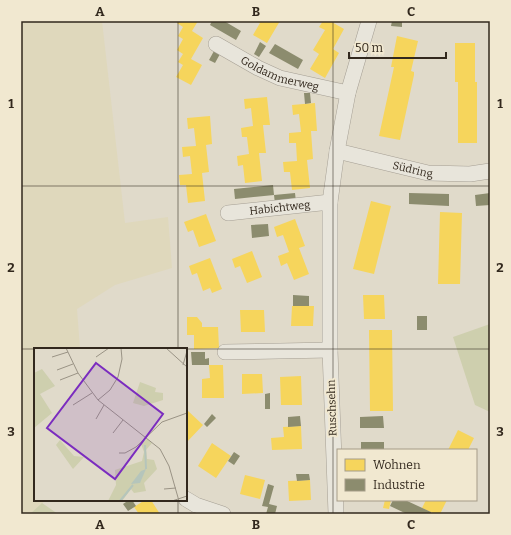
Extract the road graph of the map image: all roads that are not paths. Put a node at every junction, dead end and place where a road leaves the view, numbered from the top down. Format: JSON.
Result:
{"nodes":[{"id":1,"x":369,"y":21,"type":"edge"},
{"id":2,"x":216,"y":44,"type":"dead end"},
{"id":3,"x":348,"y":93,"type":"junction"},
{"id":4,"x":337,"y":151,"type":"junction"},
{"id":5,"x":490,"y":171,"type":"edge"},
{"id":6,"x":330,"y":202,"type":"junction"},
{"id":7,"x":228,"y":213,"type":"dead end"},
{"id":8,"x":330,"y":350,"type":"junction"},
{"id":9,"x":225,"y":352,"type":"dead end"},
{"id":10,"x":187,"y":500,"type":"edge"},
{"id":11,"x":223,"y":514,"type":"edge"},
{"id":12,"x":336,"y":514,"type":"edge"}],
"edges":[{"from":1,"to":3,"type":"street"},
{"from":2,"to":3,"type":"street","name":"Goldammerweg"},
{"from":3,"to":4,"type":"street"},
{"from":4,"to":5,"type":"street","name":"Südring"},
{"from":4,"to":6,"type":"street"},
{"from":6,"to":7,"type":"street","name":"Habichtweg"},
{"from":6,"to":8,"type":"street","name":"Ruschsehn"},
{"from":8,"to":9,"type":"street"},
{"from":8,"to":12,"type":"street","name":"Ruschsehn"},
{"from":10,"to":11,"type":"street"}]}
